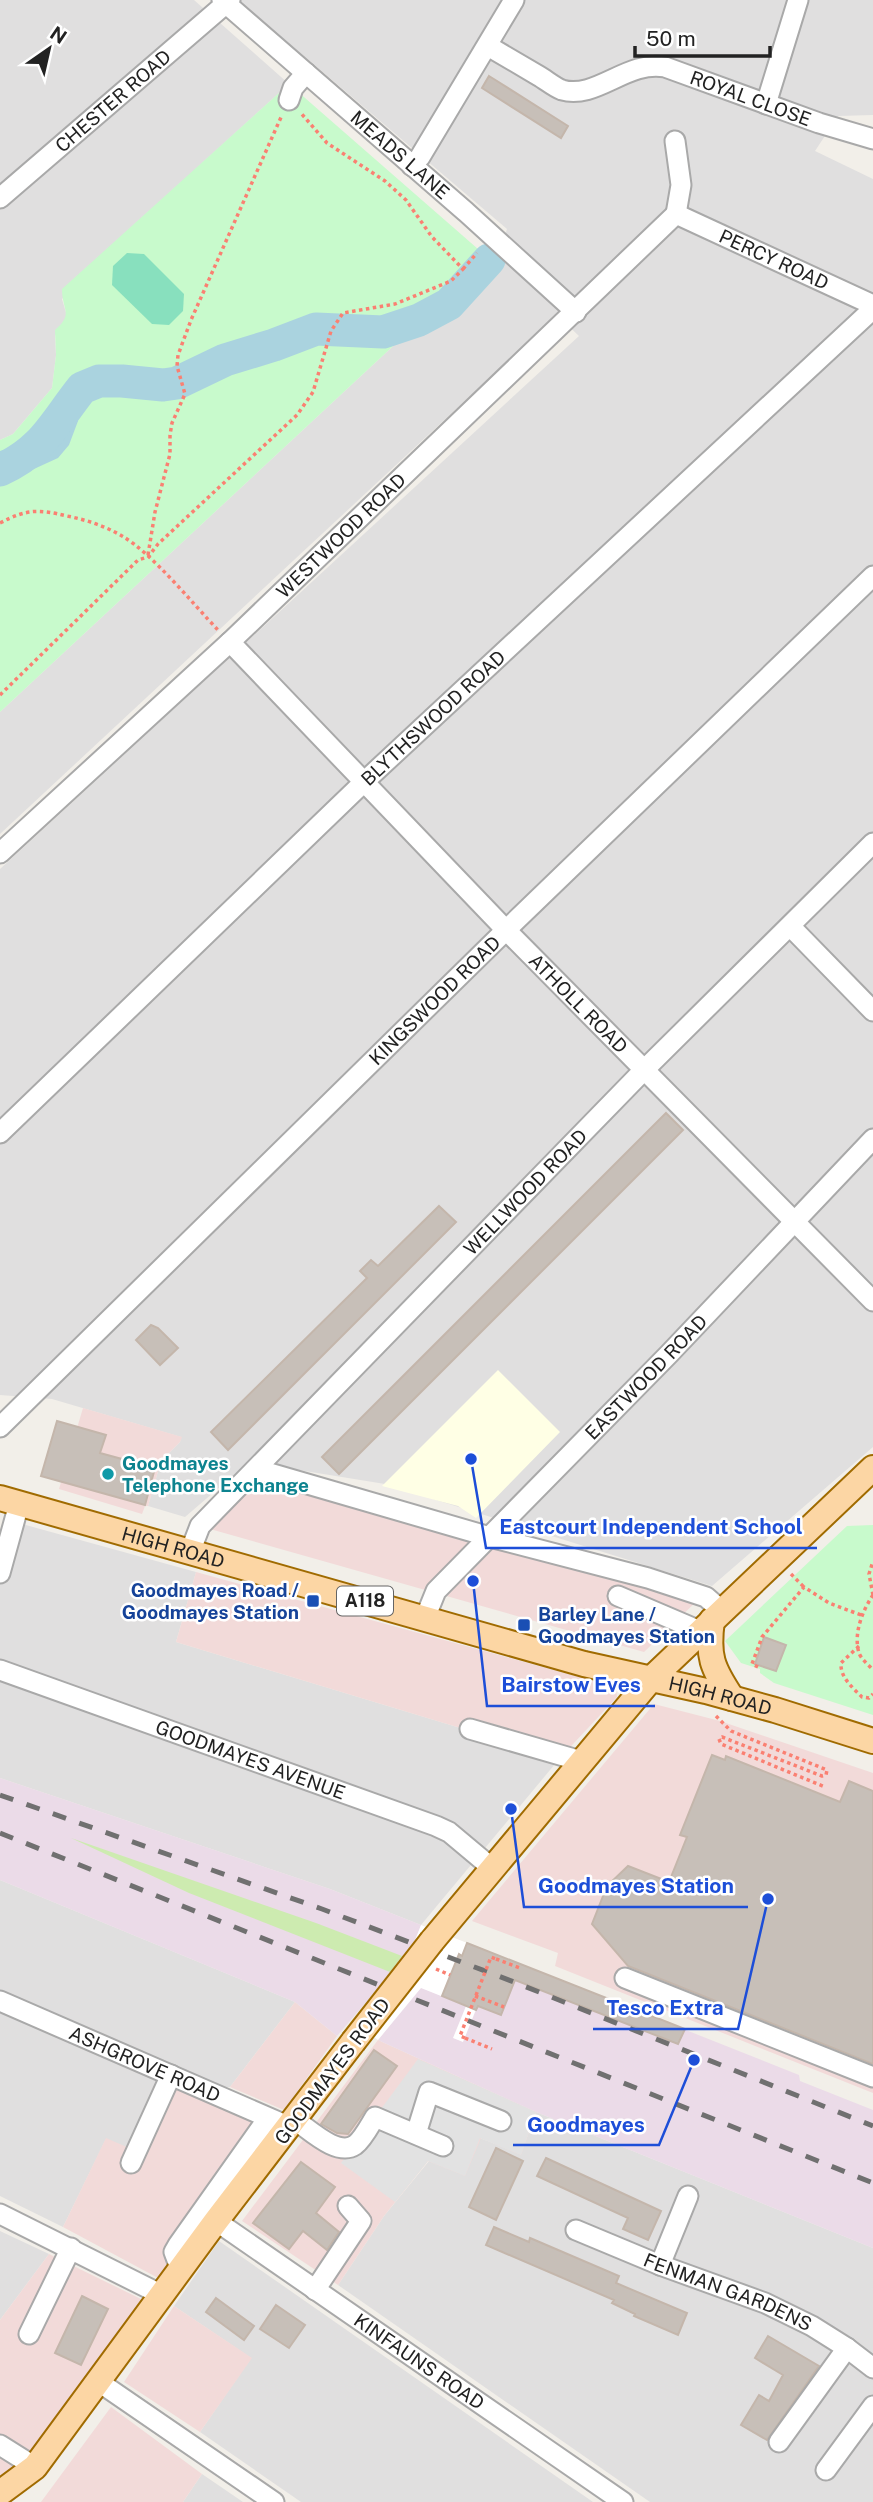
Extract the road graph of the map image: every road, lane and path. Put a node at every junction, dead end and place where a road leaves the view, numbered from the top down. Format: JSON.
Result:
{"nodes":[{"id":1,"x":514,"y":0,"type":"edge"},
{"id":2,"x":798,"y":0,"type":"edge"},
{"id":3,"x":226,"y":1,"type":"edge"},
{"id":4,"x":488,"y":46,"type":"junction"},
{"id":5,"x":306,"y":73,"type":"junction"},
{"id":6,"x":289,"y":100,"type":"junction"},
{"id":7,"x":766,"y":104,"type":"junction"},
{"id":8,"x":870,"y":137,"type":"edge"},
{"id":9,"x":675,"y":141,"type":"dead end"},
{"id":10,"x":412,"y":166,"type":"junction"},
{"id":11,"x":0,"y":198,"type":"edge"},
{"id":12,"x":676,"y":214,"type":"junction"},
{"id":13,"x":477,"y":253,"type":"dead end"},
{"id":14,"x":463,"y":269,"type":"junction"},
{"id":15,"x":873,"y":307,"type":"edge"},
{"id":16,"x":576,"y":312,"type":"junction"},
{"id":17,"x":0,"y":523,"type":"edge"},
{"id":18,"x":148,"y":557,"type":"junction"},
{"id":19,"x":873,"y":576,"type":"edge"},
{"id":20,"x":230,"y":642,"type":"junction"},
{"id":21,"x":0,"y":695,"type":"edge"},
{"id":22,"x":365,"y":781,"type":"junction"},
{"id":23,"x":873,"y":843,"type":"edge"},
{"id":24,"x":0,"y":853,"type":"edge"},
{"id":25,"x":790,"y":926,"type":"junction"},
{"id":26,"x":506,"y":930,"type":"junction"},
{"id":27,"x":873,"y":1011,"type":"edge"},
{"id":28,"x":643,"y":1071,"type":"junction"},
{"id":29,"x":0,"y":1133,"type":"edge"},
{"id":30,"x":873,"y":1139,"type":"edge"},
{"id":31,"x":793,"y":1221,"type":"junction"},
{"id":32,"x":872,"y":1299,"type":"edge"},
{"id":33,"x":0,"y":1427,"type":"edge"},
{"id":34,"x":256,"y":1469,"type":"junction"},
{"id":35,"x":869,"y":1477,"type":"edge"},
{"id":36,"x":10,"y":1501,"type":"edge"},
{"id":37,"x":490,"y":1537,"type":"junction"},
{"id":38,"x":190,"y":1552,"type":"junction"},
{"id":39,"x":873,"y":1561,"type":"edge"},
{"id":40,"x":0,"y":1573,"type":"edge"},
{"id":41,"x":873,"y":1595,"type":"edge"},
{"id":42,"x":618,"y":1596,"type":"dead end"},
{"id":43,"x":861,"y":1615,"type":"junction"},
{"id":44,"x":425,"y":1618,"type":"junction"},
{"id":45,"x":711,"y":1620,"type":"junction"},
{"id":46,"x":859,"y":1646,"type":"junction"},
{"id":47,"x":758,"y":1667,"type":"dead end"},
{"id":48,"x":0,"y":1670,"type":"edge"},
{"id":49,"x":873,"y":1670,"type":"edge"},
{"id":50,"x":650,"y":1679,"type":"junction"},
{"id":51,"x":873,"y":1694,"type":"edge"},
{"id":52,"x":724,"y":1707,"type":"junction"},
{"id":53,"x":470,"y":1729,"type":"dead end"},
{"id":54,"x":873,"y":1741,"type":"edge"},
{"id":55,"x":582,"y":1761,"type":"junction"},
{"id":56,"x":825,"y":1787,"type":"dead end"},
{"id":57,"x":492,"y":1868,"type":"junction"},
{"id":58,"x":520,"y":1968,"type":"dead end"},
{"id":59,"x":625,"y":1978,"type":"dead end"},
{"id":60,"x":475,"y":1996,"type":"junction"},
{"id":61,"x":0,"y":2001,"type":"edge"},
{"id":62,"x":504,"y":2007,"type":"dead end"},
{"id":63,"x":492,"y":2049,"type":"dead end"},
{"id":64,"x":171,"y":2075,"type":"junction"},
{"id":65,"x":873,"y":2077,"type":"edge"},
{"id":66,"x":501,"y":2121,"type":"dead end"},
{"id":67,"x":284,"y":2122,"type":"junction"},
{"id":68,"x":416,"y":2134,"type":"junction"},
{"id":69,"x":443,"y":2146,"type":"dead end"},
{"id":70,"x":131,"y":2163,"type":"dead end"},
{"id":71,"x":688,"y":2196,"type":"dead end"},
{"id":72,"x":348,"y":2206,"type":"dead end"},
{"id":73,"x":0,"y":2214,"type":"edge"},
{"id":74,"x":216,"y":2221,"type":"junction"},
{"id":75,"x":576,"y":2230,"type":"dead end"},
{"id":76,"x":71,"y":2248,"type":"junction"},
{"id":77,"x":183,"y":2265,"type":"junction"},
{"id":78,"x":660,"y":2265,"type":"junction"},
{"id":79,"x":315,"y":2290,"type":"junction"},
{"id":80,"x":162,"y":2295,"type":"junction"},
{"id":81,"x":29,"y":2334,"type":"dead end"},
{"id":82,"x":847,"y":2347,"type":"junction"},
{"id":83,"x":873,"y":2368,"type":"edge"},
{"id":84,"x":99,"y":2382,"type":"junction"},
{"id":85,"x":873,"y":2406,"type":"edge"},
{"id":86,"x":779,"y":2442,"type":"dead end"},
{"id":87,"x":0,"y":2445,"type":"edge"},
{"id":88,"x":31,"y":2470,"type":"junction"},
{"id":89,"x":826,"y":2470,"type":"dead end"},
{"id":90,"x":0,"y":2493,"type":"edge"},
{"id":91,"x":17,"y":2502,"type":"edge"},
{"id":92,"x":274,"y":2502,"type":"edge"},
{"id":93,"x":623,"y":2502,"type":"edge"}],
"edges":[{"from":1,"to":4,"type":"street"},
{"from":2,"to":7,"type":"street"},
{"from":3,"to":5,"type":"street","name":"MEADS LANE"},
{"from":3,"to":11,"type":"street","name":"CHESTER ROAD"},
{"from":4,"to":7,"type":"street","name":"ROYAL CLOSE"},
{"from":4,"to":10,"type":"street"},
{"from":5,"to":6,"type":"street"},
{"from":5,"to":10,"type":"street","name":"MEADS LANE"},
{"from":6,"to":14,"type":"path"},
{"from":6,"to":18,"type":"path"},
{"from":7,"to":8,"type":"street","name":"ROYAL CLOSE"},
{"from":9,"to":12,"type":"street"},
{"from":10,"to":16,"type":"street","name":"MEADS LANE"},
{"from":12,"to":15,"type":"street","name":"PERCY ROAD"},
{"from":12,"to":16,"type":"street","name":"WESTWOOD ROAD"},
{"from":13,"to":14,"type":"path"},
{"from":14,"to":18,"type":"path"},
{"from":15,"to":22,"type":"street","name":"BLYTHSWOOD ROAD"},
{"from":16,"to":20,"type":"street","name":"WESTWOOD ROAD"},
{"from":17,"to":18,"type":"path"},
{"from":18,"to":20,"type":"path"},
{"from":18,"to":21,"type":"path"},
{"from":19,"to":26,"type":"street","name":"KINGSWOOD ROAD"},
{"from":20,"to":22,"type":"street","name":"ATHOLL ROAD"},
{"from":20,"to":24,"type":"street","name":"WESTWOOD ROAD"},
{"from":22,"to":26,"type":"street","name":"ATHOLL ROAD"},
{"from":22,"to":29,"type":"street","name":"BLYTHSWOOD ROAD"},
{"from":23,"to":25,"type":"street","name":"WELLWOOD ROAD"},
{"from":25,"to":27,"type":"street"},
{"from":25,"to":28,"type":"street","name":"WELLWOOD ROAD"},
{"from":26,"to":28,"type":"street","name":"ATHOLL ROAD"},
{"from":26,"to":33,"type":"street","name":"KINGSWOOD ROAD"},
{"from":28,"to":31,"type":"street","name":"ATHOLL ROAD"},
{"from":28,"to":34,"type":"street","name":"WELLWOOD ROAD"},
{"from":30,"to":31,"type":"street","name":"EASTWOOD ROAD"},
{"from":31,"to":32,"type":"street","name":"ATHOLL ROAD"},
{"from":31,"to":37,"type":"street","name":"EASTWOOD ROAD"},
{"from":34,"to":37,"type":"street"},
{"from":34,"to":38,"type":"street","name":"WELLWOOD ROAD"},
{"from":35,"to":45,"type":"main road","name":"GOODMAYES ROAD"},
{"from":36,"to":38,"type":"main road","name":"HIGH ROAD","number":"A118"},
{"from":36,"to":40,"type":"street"},
{"from":37,"to":44,"type":"street","name":"EASTWOOD ROAD"},
{"from":37,"to":45,"type":"street"},
{"from":38,"to":44,"type":"main road","name":"HIGH ROAD","number":"A118"},
{"from":39,"to":41,"type":"path"},
{"from":41,"to":43,"type":"path"},
{"from":42,"to":45,"type":"street"},
{"from":43,"to":46,"type":"path"},
{"from":43,"to":47,"type":"path"},
{"from":44,"to":50,"type":"main road","name":"HIGH ROAD","number":"A118"},
{"from":45,"to":50,"type":"main road","name":"GOODMAYES ROAD"},
{"from":45,"to":52,"type":"main road"},
{"from":46,"to":49,"type":"path"},
{"from":46,"to":51,"type":"path"},
{"from":48,"to":57,"type":"street","name":"GOODMAYES AVENUE"},
{"from":50,"to":52,"type":"main road","name":"HIGH ROAD","number":"A118"},
{"from":50,"to":55,"type":"main road","name":"GOODMAYES ROAD"},
{"from":52,"to":54,"type":"main road","name":"HIGH ROAD","number":"A118"},
{"from":52,"to":56,"type":"path"},
{"from":53,"to":55,"type":"street"},
{"from":55,"to":57,"type":"main road","name":"GOODMAYES ROAD"},
{"from":57,"to":67,"type":"main road","name":"GOODMAYES ROAD","bridge":true},
{"from":58,"to":60,"type":"path","bridge":true},
{"from":59,"to":65,"type":"street"},
{"from":60,"to":62,"type":"path"},
{"from":60,"to":63,"type":"path","bridge":true},
{"from":61,"to":64,"type":"street","name":"ASHGROVE ROAD"},
{"from":64,"to":67,"type":"street","name":"ASHGROVE ROAD"},
{"from":64,"to":70,"type":"street"},
{"from":66,"to":68,"type":"street"},
{"from":67,"to":68,"type":"street","name":"ASHGROVE ROAD"},
{"from":67,"to":74,"type":"main road","name":"GOODMAYES ROAD"},
{"from":67,"to":77,"type":"street"},
{"from":68,"to":69,"type":"street"},
{"from":71,"to":78,"type":"street"},
{"from":72,"to":79,"type":"street"},
{"from":73,"to":76,"type":"street"},
{"from":74,"to":77,"type":"main road","name":"GOODMAYES ROAD"},
{"from":74,"to":79,"type":"street","name":"KINFAUNS ROAD"},
{"from":75,"to":78,"type":"street","name":"FENMAN GARDENS"},
{"from":76,"to":80,"type":"street"},
{"from":76,"to":81,"type":"street"},
{"from":77,"to":80,"type":"main road","name":"GOODMAYES ROAD"},
{"from":78,"to":82,"type":"street","name":"FENMAN GARDENS"},
{"from":79,"to":93,"type":"street","name":"KINFAUNS ROAD"},
{"from":80,"to":84,"type":"main road","name":"GOODMAYES ROAD"},
{"from":82,"to":83,"type":"street","name":"FENMAN GARDENS"},
{"from":82,"to":86,"type":"street"},
{"from":84,"to":88,"type":"main road","name":"GOODMAYES ROAD"},
{"from":84,"to":92,"type":"street"},
{"from":85,"to":89,"type":"street"},
{"from":87,"to":88,"type":"street"},
{"from":88,"to":90,"type":"main road","name":"GOODMAYES ROAD"},
{"from":88,"to":91,"type":"main road","name":"GOODMAYES ROAD"}]}
